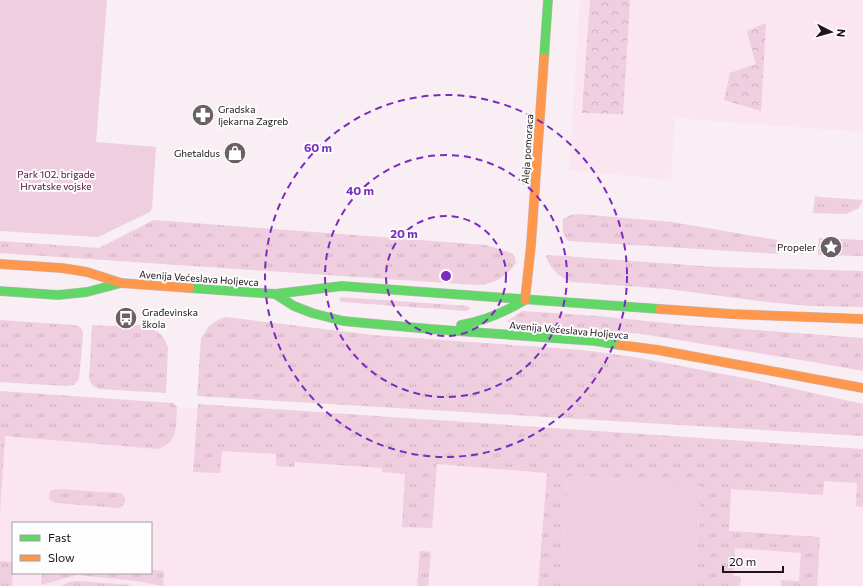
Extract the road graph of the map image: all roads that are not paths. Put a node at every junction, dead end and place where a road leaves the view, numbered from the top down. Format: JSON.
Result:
{"nodes":[{"id":1,"x":548,"y":0,"type":"edge"},
{"id":2,"x":0,"y":264,"type":"edge"},
{"id":3,"x":121,"y":283,"type":"junction"},
{"id":4,"x":0,"y":291,"type":"edge"},
{"id":5,"x":275,"y":294,"type":"junction"},
{"id":6,"x":525,"y":300,"type":"junction"},
{"id":7,"x":863,"y":319,"type":"edge"},
{"id":8,"x":430,"y":329,"type":"junction"},
{"id":9,"x":863,"y":388,"type":"edge"}],
"edges":[{"from":1,"to":6,"type":"street","name":"Aleja pomoraca"},
{"from":2,"to":3,"type":"street","name":"Avenija Većeslava Holjevca"},
{"from":3,"to":4,"type":"street","name":"Avenija Većeslava Holjevca"},
{"from":3,"to":5,"type":"street","name":"Avenija Većeslava Holjevca"},
{"from":5,"to":6,"type":"street","name":"Avenija Većeslava Holjevca"},
{"from":5,"to":8,"type":"street","name":"Avenija Većeslava Holjevca"},
{"from":6,"to":7,"type":"street","name":"Avenija Većeslava Holjevca"},
{"from":6,"to":8,"type":"street"},
{"from":8,"to":9,"type":"street","name":"Avenija Većeslava Holjevca"}]}
